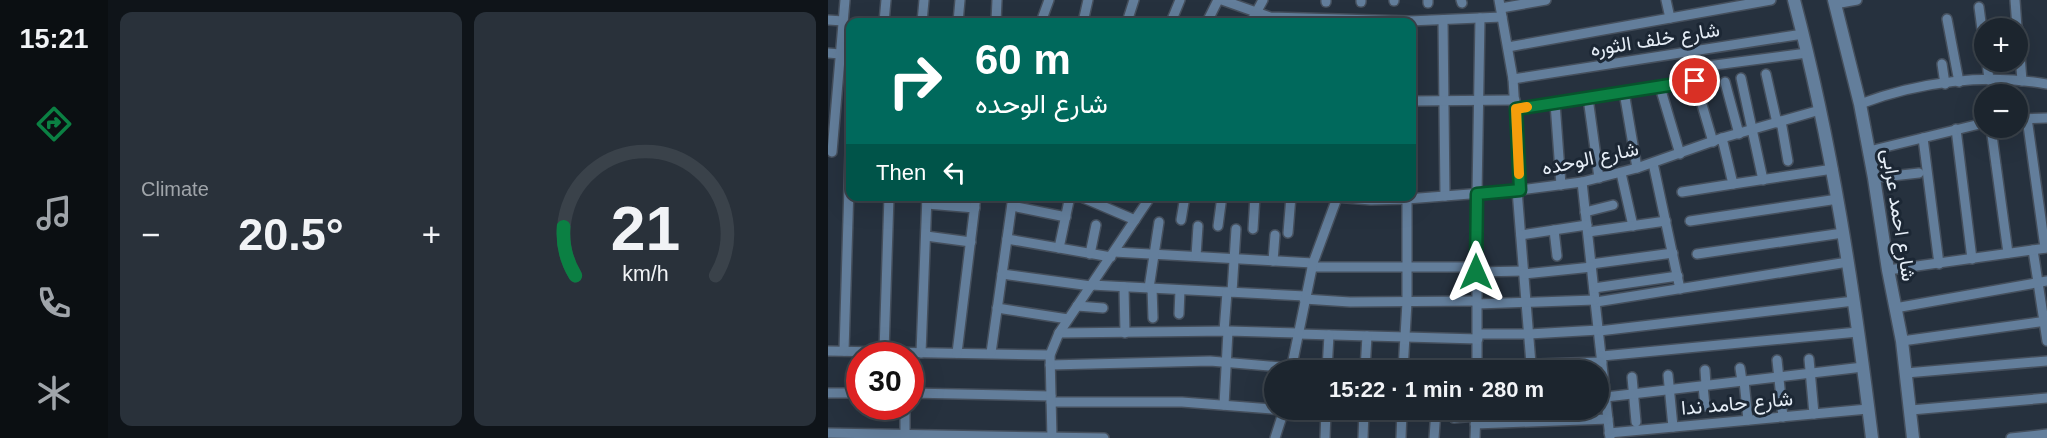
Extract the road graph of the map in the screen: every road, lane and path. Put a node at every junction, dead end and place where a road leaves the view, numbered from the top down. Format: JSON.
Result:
{"nodes":[{"id":1,"x":844,"y":0,"type":"edge"},
{"id":2,"x":886,"y":0,"type":"edge"},
{"id":3,"x":924,"y":0,"type":"edge"},
{"id":4,"x":960,"y":0,"type":"edge"},
{"id":5,"x":997,"y":0,"type":"edge"},
{"id":6,"x":1049,"y":0,"type":"edge"},
{"id":7,"x":1089,"y":0,"type":"edge"},
{"id":8,"x":1134,"y":0,"type":"edge"},
{"id":9,"x":1180,"y":0,"type":"edge"},
{"id":10,"x":1223,"y":0,"type":"edge"},
{"id":11,"x":1263,"y":0,"type":"edge"},
{"id":12,"x":1546,"y":0,"type":"edge"},
{"id":13,"x":1666,"y":0,"type":"edge"},
{"id":14,"x":1771,"y":0,"type":"edge"},
{"id":15,"x":1794,"y":0,"type":"edge"},
{"id":16,"x":1857,"y":0,"type":"edge"},
{"id":17,"x":2015,"y":0,"type":"edge"},
{"id":18,"x":1532,"y":1,"type":"edge"},
{"id":19,"x":1834,"y":2,"type":"edge"},
{"id":20,"x":1980,"y":7,"type":"dead end"},
{"id":21,"x":1501,"y":8,"type":"edge"},
{"id":22,"x":1257,"y":11,"type":"junction"},
{"id":23,"x":884,"y":18,"type":"edge"},
{"id":24,"x":922,"y":18,"type":"edge"},
{"id":25,"x":958,"y":18,"type":"edge"},
{"id":26,"x":996,"y":18,"type":"edge"},
{"id":27,"x":1042,"y":18,"type":"edge"},
{"id":28,"x":1084,"y":18,"type":"edge"},
{"id":29,"x":1128,"y":18,"type":"edge"},
{"id":30,"x":1173,"y":18,"type":"edge"},
{"id":31,"x":1210,"y":18,"type":"edge"},
{"id":32,"x":1253,"y":18,"type":"edge"},
{"id":33,"x":1267,"y":18,"type":"edge"},
{"id":34,"x":1480,"y":18,"type":"junction"},
{"id":35,"x":1670,"y":18,"type":"junction"},
{"id":36,"x":1981,"y":18,"type":"edge"},
{"id":37,"x":2016,"y":18,"type":"edge"},
{"id":38,"x":1947,"y":19,"type":"dead end"},
{"id":39,"x":828,"y":20,"type":"edge"},
{"id":40,"x":1443,"y":20,"type":"junction"},
{"id":41,"x":843,"y":21,"type":"junction"},
{"id":42,"x":1416,"y":22,"type":"edge"},
{"id":43,"x":1803,"y":34,"type":"junction"},
{"id":44,"x":1508,"y":47,"type":"junction"},
{"id":45,"x":1690,"y":52,"type":"junction"},
{"id":46,"x":828,"y":53,"type":"edge"},
{"id":47,"x":1807,"y":53,"type":"junction"},
{"id":48,"x":840,"y":54,"type":"junction"},
{"id":49,"x":1942,"y":64,"type":"dead end"},
{"id":50,"x":1692,"y":68,"type":"junction"},
{"id":51,"x":1988,"y":72,"type":"edge"},
{"id":52,"x":2021,"y":72,"type":"edge"},
{"id":53,"x":1766,"y":74,"type":"dead end"},
{"id":54,"x":1742,"y":78,"type":"dead end"},
{"id":55,"x":1514,"y":79,"type":"junction"},
{"id":56,"x":1989,"y":80,"type":"junction"},
{"id":57,"x":1695,"y":81,"type":"junction"},
{"id":58,"x":2022,"y":81,"type":"junction"},
{"id":59,"x":1725,"y":82,"type":"dead end"},
{"id":60,"x":1959,"y":82,"type":"junction"},
{"id":61,"x":1946,"y":84,"type":"junction"},
{"id":62,"x":2047,"y":84,"type":"edge"},
{"id":63,"x":833,"y":85,"type":"edge"},
{"id":64,"x":1660,"y":87,"type":"junction"},
{"id":65,"x":1624,"y":92,"type":"junction"},
{"id":66,"x":1588,"y":98,"type":"junction"},
{"id":67,"x":1478,"y":100,"type":"junction"},
{"id":68,"x":1444,"y":101,"type":"junction"},
{"id":69,"x":1416,"y":102,"type":"edge"},
{"id":70,"x":1555,"y":103,"type":"junction"},
{"id":71,"x":1516,"y":104,"type":"junction"},
{"id":72,"x":1860,"y":104,"type":"junction"},
{"id":73,"x":1820,"y":110,"type":"junction"},
{"id":74,"x":2047,"y":118,"type":"edge"},
{"id":75,"x":832,"y":119,"type":"edge"},
{"id":76,"x":2028,"y":119,"type":"edge"},
{"id":77,"x":1779,"y":122,"type":"junction"},
{"id":78,"x":1974,"y":125,"type":"edge"},
{"id":79,"x":1753,"y":129,"type":"junction"},
{"id":80,"x":1956,"y":129,"type":"junction"},
{"id":81,"x":1739,"y":134,"type":"junction"},
{"id":82,"x":1923,"y":138,"type":"junction"},
{"id":83,"x":1992,"y":138,"type":"edge"},
{"id":84,"x":2026,"y":138,"type":"edge"},
{"id":85,"x":1718,"y":140,"type":"junction"},
{"id":86,"x":1869,"y":151,"type":"junction"},
{"id":87,"x":830,"y":152,"type":"edge"},
{"id":88,"x":846,"y":153,"type":"edge"},
{"id":89,"x":1680,"y":154,"type":"junction"},
{"id":90,"x":1788,"y":161,"type":"dead end"},
{"id":91,"x":1653,"y":163,"type":"junction"},
{"id":92,"x":1637,"y":168,"type":"junction"},
{"id":93,"x":1833,"y":169,"type":"junction"},
{"id":94,"x":1621,"y":173,"type":"junction"},
{"id":95,"x":1919,"y":173,"type":"dead end"},
{"id":96,"x":1599,"y":178,"type":"junction"},
{"id":97,"x":1874,"y":178,"type":"junction"},
{"id":98,"x":1763,"y":180,"type":"junction"},
{"id":99,"x":1582,"y":182,"type":"junction"},
{"id":100,"x":1733,"y":184,"type":"junction"},
{"id":101,"x":1561,"y":185,"type":"junction"},
{"id":102,"x":1519,"y":190,"type":"junction"},
{"id":103,"x":1682,"y":192,"type":"dead end"},
{"id":104,"x":1477,"y":194,"type":"junction"},
{"id":105,"x":1445,"y":196,"type":"junction"},
{"id":106,"x":1416,"y":198,"type":"edge"},
{"id":107,"x":1838,"y":199,"type":"junction"},
{"id":108,"x":849,"y":201,"type":"edge"},
{"id":109,"x":889,"y":201,"type":"edge"},
{"id":110,"x":927,"y":201,"type":"edge"},
{"id":111,"x":933,"y":201,"type":"edge"},
{"id":112,"x":976,"y":201,"type":"edge"},
{"id":113,"x":1013,"y":201,"type":"edge"},
{"id":114,"x":1069,"y":201,"type":"edge"},
{"id":115,"x":1090,"y":201,"type":"edge"},
{"id":116,"x":1104,"y":201,"type":"edge"},
{"id":117,"x":1147,"y":201,"type":"edge"},
{"id":118,"x":1184,"y":201,"type":"edge"},
{"id":119,"x":1221,"y":201,"type":"edge"},
{"id":120,"x":1255,"y":201,"type":"edge"},
{"id":121,"x":1291,"y":201,"type":"edge"},
{"id":122,"x":1334,"y":201,"type":"edge"},
{"id":123,"x":1407,"y":201,"type":"edge"},
{"id":124,"x":1613,"y":205,"type":"dead end"},
{"id":125,"x":1101,"y":206,"type":"junction"},
{"id":126,"x":975,"y":208,"type":"junction"},
{"id":127,"x":1585,"y":212,"type":"junction"},
{"id":128,"x":1066,"y":217,"type":"junction"},
{"id":129,"x":1135,"y":220,"type":"junction"},
{"id":130,"x":1181,"y":220,"type":"dead end"},
{"id":131,"x":1666,"y":221,"type":"junction"},
{"id":132,"x":1690,"y":221,"type":"dead end"},
{"id":133,"x":1159,"y":222,"type":"dead end"},
{"id":134,"x":1096,"y":225,"type":"dead end"},
{"id":135,"x":1198,"y":226,"type":"dead end"},
{"id":136,"x":1218,"y":226,"type":"dead end"},
{"id":137,"x":1633,"y":226,"type":"junction"},
{"id":138,"x":1236,"y":229,"type":"dead end"},
{"id":139,"x":1253,"y":229,"type":"dead end"},
{"id":140,"x":1587,"y":229,"type":"junction"},
{"id":141,"x":1554,"y":230,"type":"junction"},
{"id":142,"x":1288,"y":233,"type":"dead end"},
{"id":143,"x":1843,"y":233,"type":"junction"},
{"id":144,"x":1275,"y":235,"type":"dead end"},
{"id":145,"x":1521,"y":235,"type":"junction"},
{"id":146,"x":926,"y":236,"type":"junction"},
{"id":147,"x":1007,"y":239,"type":"junction"},
{"id":148,"x":971,"y":242,"type":"junction"},
{"id":149,"x":1059,"y":248,"type":"junction"},
{"id":150,"x":2046,"y":248,"type":"edge"},
{"id":151,"x":2033,"y":250,"type":"junction"},
{"id":152,"x":1673,"y":253,"type":"junction"},
{"id":153,"x":1090,"y":254,"type":"junction"},
{"id":154,"x":1154,"y":254,"type":"junction"},
{"id":155,"x":1698,"y":254,"type":"dead end"},
{"id":156,"x":2008,"y":254,"type":"junction"},
{"id":157,"x":1112,"y":255,"type":"junction"},
{"id":158,"x":1196,"y":256,"type":"junction"},
{"id":159,"x":1557,"y":256,"type":"dead end"},
{"id":160,"x":1234,"y":259,"type":"junction"},
{"id":161,"x":1972,"y":259,"type":"junction"},
{"id":162,"x":1273,"y":261,"type":"junction"},
{"id":163,"x":1848,"y":262,"type":"junction"},
{"id":164,"x":1939,"y":264,"type":"junction"},
{"id":165,"x":1312,"y":265,"type":"junction"},
{"id":166,"x":1591,"y":265,"type":"junction"},
{"id":167,"x":1407,"y":267,"type":"junction"},
{"id":168,"x":1476,"y":270,"type":"junction"},
{"id":169,"x":1888,"y":270,"type":"junction"},
{"id":170,"x":1524,"y":273,"type":"junction"},
{"id":171,"x":1002,"y":274,"type":"junction"},
{"id":172,"x":1678,"y":276,"type":"junction"},
{"id":173,"x":2043,"y":282,"type":"edge"},
{"id":174,"x":1091,"y":286,"type":"junction"},
{"id":175,"x":1124,"y":287,"type":"junction"},
{"id":176,"x":1150,"y":288,"type":"junction"},
{"id":177,"x":1594,"y":288,"type":"junction"},
{"id":178,"x":1680,"y":289,"type":"junction"},
{"id":179,"x":1180,"y":290,"type":"junction"},
{"id":180,"x":1230,"y":292,"type":"junction"},
{"id":181,"x":1305,"y":297,"type":"junction"},
{"id":182,"x":1595,"y":301,"type":"junction"},
{"id":183,"x":1854,"y":301,"type":"junction"},
{"id":184,"x":1407,"y":302,"type":"junction"},
{"id":185,"x":1477,"y":302,"type":"junction"},
{"id":186,"x":1526,"y":302,"type":"junction"},
{"id":187,"x":1077,"y":306,"type":"junction"},
{"id":188,"x":997,"y":308,"type":"junction"},
{"id":189,"x":1103,"y":308,"type":"dead end"},
{"id":190,"x":1895,"y":308,"type":"junction"},
{"id":191,"x":1179,"y":314,"type":"dead end"},
{"id":192,"x":1153,"y":318,"type":"dead end"},
{"id":193,"x":1068,"y":319,"type":"junction"},
{"id":194,"x":2046,"y":321,"type":"edge"},
{"id":195,"x":1226,"y":331,"type":"junction"},
{"id":196,"x":1599,"y":331,"type":"junction"},
{"id":197,"x":1858,"y":332,"type":"junction"},
{"id":198,"x":1059,"y":333,"type":"junction"},
{"id":199,"x":1125,"y":333,"type":"junction"},
{"id":200,"x":1298,"y":334,"type":"junction"},
{"id":201,"x":1529,"y":334,"type":"junction"},
{"id":202,"x":1329,"y":335,"type":"junction"},
{"id":203,"x":1367,"y":336,"type":"junction"},
{"id":204,"x":1478,"y":336,"type":"junction"},
{"id":205,"x":1405,"y":337,"type":"junction"},
{"id":206,"x":1902,"y":341,"type":"junction"},
{"id":207,"x":2047,"y":341,"type":"edge"},
{"id":208,"x":884,"y":342,"type":"edge"},
{"id":209,"x":921,"y":342,"type":"edge"},
{"id":210,"x":828,"y":351,"type":"edge"},
{"id":211,"x":844,"y":351,"type":"joint"},
{"id":212,"x":924,"y":352,"type":"edge"},
{"id":213,"x":957,"y":353,"type":"junction"},
{"id":214,"x":991,"y":353,"type":"junction"},
{"id":215,"x":1050,"y":355,"type":"junction"},
{"id":216,"x":1602,"y":359,"type":"junction"},
{"id":217,"x":1809,"y":359,"type":"dead end"},
{"id":218,"x":1294,"y":360,"type":"edge"},
{"id":219,"x":1328,"y":360,"type":"edge"},
{"id":220,"x":1366,"y":360,"type":"edge"},
{"id":221,"x":1404,"y":360,"type":"edge"},
{"id":222,"x":1477,"y":360,"type":"edge"},
{"id":223,"x":1532,"y":360,"type":"edge"},
{"id":224,"x":1588,"y":360,"type":"edge"},
{"id":225,"x":1777,"y":360,"type":"dead end"},
{"id":226,"x":2047,"y":362,"type":"edge"},
{"id":227,"x":1226,"y":363,"type":"junction"},
{"id":228,"x":1050,"y":365,"type":"junction"},
{"id":229,"x":1264,"y":366,"type":"edge"},
{"id":230,"x":1863,"y":367,"type":"junction"},
{"id":231,"x":1740,"y":368,"type":"dead end"},
{"id":232,"x":1705,"y":370,"type":"dead end"},
{"id":233,"x":1906,"y":373,"type":"junction"},
{"id":234,"x":1810,"y":374,"type":"junction"},
{"id":235,"x":1668,"y":375,"type":"dead end"},
{"id":236,"x":1632,"y":377,"type":"dead end"},
{"id":237,"x":1779,"y":377,"type":"junction"},
{"id":238,"x":1743,"y":381,"type":"junction"},
{"id":239,"x":1705,"y":386,"type":"junction"},
{"id":240,"x":1670,"y":389,"type":"junction"},
{"id":241,"x":828,"y":393,"type":"edge"},
{"id":242,"x":846,"y":393,"type":"edge"},
{"id":243,"x":1609,"y":393,"type":"edge"},
{"id":244,"x":924,"y":394,"type":"edge"},
{"id":245,"x":1634,"y":394,"type":"junction"},
{"id":246,"x":1051,"y":399,"type":"junction"},
{"id":247,"x":2047,"y":399,"type":"edge"},
{"id":248,"x":1224,"y":405,"type":"junction"},
{"id":249,"x":1705,"y":406,"type":"dead end"},
{"id":250,"x":1264,"y":408,"type":"edge"},
{"id":251,"x":1868,"y":410,"type":"junction"},
{"id":252,"x":1911,"y":410,"type":"junction"},
{"id":253,"x":1814,"y":414,"type":"junction"},
{"id":254,"x":1783,"y":417,"type":"junction"},
{"id":255,"x":906,"y":420,"type":"edge"},
{"id":256,"x":1281,"y":420,"type":"edge"},
{"id":257,"x":1326,"y":420,"type":"edge"},
{"id":258,"x":1364,"y":420,"type":"edge"},
{"id":259,"x":1401,"y":420,"type":"edge"},
{"id":260,"x":1435,"y":420,"type":"edge"},
{"id":261,"x":1475,"y":420,"type":"edge"},
{"id":262,"x":1608,"y":420,"type":"edge"},
{"id":263,"x":1748,"y":420,"type":"junction"},
{"id":264,"x":1636,"y":422,"type":"dead end"},
{"id":265,"x":1673,"y":427,"type":"junction"},
{"id":266,"x":828,"y":434,"type":"edge"},
{"id":267,"x":2047,"y":434,"type":"edge"},
{"id":268,"x":1609,"y":435,"type":"edge"},
{"id":269,"x":905,"y":436,"type":"edge"},
{"id":270,"x":1052,"y":437,"type":"edge"},
{"id":271,"x":1104,"y":438,"type":"edge"},
{"id":272,"x":1275,"y":438,"type":"edge"},
{"id":273,"x":1325,"y":438,"type":"edge"},
{"id":274,"x":1363,"y":438,"type":"edge"},
{"id":275,"x":1401,"y":438,"type":"edge"},
{"id":276,"x":1434,"y":438,"type":"edge"},
{"id":277,"x":1475,"y":438,"type":"edge"},
{"id":278,"x":1872,"y":438,"type":"edge"},
{"id":279,"x":1913,"y":438,"type":"edge"},
{"id":280,"x":2011,"y":438,"type":"edge"}],
"edges":[{"from":1,"to":41,"type":"street"},
{"from":2,"to":23,"type":"street"},
{"from":3,"to":24,"type":"street"},
{"from":4,"to":25,"type":"street"},
{"from":5,"to":26,"type":"street"},
{"from":6,"to":27,"type":"street"},
{"from":7,"to":28,"type":"street"},
{"from":8,"to":29,"type":"street"},
{"from":9,"to":30,"type":"street"},
{"from":10,"to":22,"type":"street"},
{"from":10,"to":31,"type":"street"},
{"from":11,"to":22,"type":"street"},
{"from":12,"to":18,"type":"street"},
{"from":13,"to":35,"type":"street"},
{"from":14,"to":35,"type":"street"},
{"from":15,"to":43,"type":"street"},
{"from":16,"to":19,"type":"street"},
{"from":17,"to":37,"type":"street"},
{"from":18,"to":21,"type":"street"},
{"from":19,"to":72,"type":"street","name":"شارع احمد عرابى"},
{"from":20,"to":36,"type":"street"},
{"from":21,"to":34,"type":"street"},
{"from":21,"to":44,"type":"street"},
{"from":22,"to":32,"type":"street"},
{"from":22,"to":33,"type":"street"},
{"from":34,"to":40,"type":"street"},
{"from":34,"to":67,"type":"street"},
{"from":35,"to":44,"type":"street"},
{"from":38,"to":60,"type":"street"},
{"from":39,"to":41,"type":"street"},
{"from":40,"to":42,"type":"street"},
{"from":40,"to":68,"type":"street"},
{"from":41,"to":48,"type":"street"},
{"from":43,"to":45,"type":"street","name":"شارع خلف الثوره"},
{"from":43,"to":47,"type":"street"},
{"from":44,"to":55,"type":"street"},
{"from":45,"to":50,"type":"street"},
{"from":45,"to":55,"type":"street","name":"شارع خلف الثوره"},
{"from":46,"to":48,"type":"street"},
{"from":47,"to":50,"type":"street"},
{"from":47,"to":73,"type":"street"},
{"from":48,"to":63,"type":"street"},
{"from":49,"to":61,"type":"street"},
{"from":50,"to":57,"type":"street"},
{"from":51,"to":56,"type":"street"},
{"from":52,"to":58,"type":"street"},
{"from":53,"to":77,"type":"street"},
{"from":54,"to":79,"type":"street"},
{"from":55,"to":71,"type":"street"},
{"from":56,"to":58,"type":"street"},
{"from":56,"to":60,"type":"street"},
{"from":57,"to":64,"type":"street"},
{"from":57,"to":85,"type":"street"},
{"from":58,"to":62,"type":"street"},
{"from":59,"to":81,"type":"street"},
{"from":60,"to":61,"type":"street"},
{"from":61,"to":72,"type":"street"},
{"from":63,"to":75,"type":"street"},
{"from":64,"to":65,"type":"street"},
{"from":64,"to":89,"type":"street"},
{"from":65,"to":66,"type":"street"},
{"from":65,"to":92,"type":"street"},
{"from":66,"to":70,"type":"street"},
{"from":66,"to":96,"type":"street"},
{"from":67,"to":68,"type":"street"},
{"from":67,"to":71,"type":"street"},
{"from":67,"to":104,"type":"street"},
{"from":68,"to":69,"type":"street"},
{"from":68,"to":105,"type":"street"},
{"from":70,"to":71,"type":"street"},
{"from":70,"to":101,"type":"street"},
{"from":71,"to":102,"type":"street"},
{"from":72,"to":86,"type":"street","name":"شارع احمد عرابى"},
{"from":73,"to":77,"type":"street","name":"شارع الوحده"},
{"from":73,"to":93,"type":"street"},
{"from":74,"to":76,"type":"street"},
{"from":75,"to":87,"type":"street"},
{"from":77,"to":79,"type":"street","name":"شارع الوحده"},
{"from":77,"to":90,"type":"street"},
{"from":78,"to":80,"type":"street"},
{"from":79,"to":81,"type":"street","name":"شارع الوحده"},
{"from":79,"to":98,"type":"street"},
{"from":80,"to":82,"type":"street"},
{"from":80,"to":161,"type":"street"},
{"from":81,"to":85,"type":"street","name":"شارع الوحده"},
{"from":82,"to":86,"type":"street"},
{"from":82,"to":164,"type":"street"},
{"from":83,"to":156,"type":"street"},
{"from":84,"to":150,"type":"street"},
{"from":85,"to":89,"type":"street","name":"شارع الوحده"},
{"from":85,"to":100,"type":"street"},
{"from":86,"to":97,"type":"street","name":"شارع احمد عرابى"},
{"from":87,"to":88,"type":"street"},
{"from":89,"to":91,"type":"street","name":"شارع الوحده"},
{"from":91,"to":92,"type":"street","name":"شارع الوحده"},
{"from":91,"to":131,"type":"street"},
{"from":92,"to":94,"type":"street","name":"شارع الوحده"},
{"from":93,"to":98,"type":"street"},
{"from":93,"to":107,"type":"street"},
{"from":94,"to":96,"type":"street","name":"شارع الوحده"},
{"from":94,"to":137,"type":"street"},
{"from":95,"to":97,"type":"street"},
{"from":96,"to":99,"type":"street","name":"شارع الوحده"},
{"from":97,"to":169,"type":"street","name":"شارع احمد عرابى"},
{"from":98,"to":100,"type":"street"},
{"from":99,"to":101,"type":"street","name":"شارع الوحده"},
{"from":99,"to":127,"type":"street"},
{"from":100,"to":103,"type":"street"},
{"from":101,"to":102,"type":"street","name":"شارع الوحده"},
{"from":102,"to":104,"type":"street","name":"شارع الوحده"},
{"from":102,"to":145,"type":"street"},
{"from":104,"to":105,"type":"street","name":"شارع الوحده"},
{"from":104,"to":168,"type":"street"},
{"from":105,"to":106,"type":"street","name":"شارع الوحده"},
{"from":107,"to":132,"type":"street"},
{"from":107,"to":143,"type":"street"},
{"from":108,"to":211,"type":"street"},
{"from":109,"to":208,"type":"street"},
{"from":110,"to":146,"type":"street"},
{"from":111,"to":126,"type":"street"},
{"from":112,"to":126,"type":"street"},
{"from":113,"to":128,"type":"street"},
{"from":113,"to":147,"type":"street"},
{"from":114,"to":128,"type":"street"},
{"from":115,"to":125,"type":"street"},
{"from":116,"to":125,"type":"street"},
{"from":117,"to":129,"type":"street"},
{"from":118,"to":130,"type":"street"},
{"from":119,"to":136,"type":"street"},
{"from":120,"to":139,"type":"street"},
{"from":121,"to":142,"type":"street"},
{"from":122,"to":165,"type":"street"},
{"from":123,"to":167,"type":"street"},
{"from":124,"to":127,"type":"street"},
{"from":125,"to":129,"type":"street"},
{"from":126,"to":148,"type":"street"},
{"from":127,"to":140,"type":"street"},
{"from":128,"to":149,"type":"street"},
{"from":129,"to":157,"type":"street"},
{"from":131,"to":137,"type":"street"},
{"from":131,"to":152,"type":"street"},
{"from":133,"to":154,"type":"street"},
{"from":134,"to":153,"type":"street"},
{"from":135,"to":158,"type":"street"},
{"from":137,"to":140,"type":"street"},
{"from":138,"to":160,"type":"street"},
{"from":140,"to":141,"type":"street"},
{"from":140,"to":166,"type":"street"},
{"from":141,"to":145,"type":"street"},
{"from":141,"to":159,"type":"street"},
{"from":143,"to":155,"type":"street"},
{"from":143,"to":163,"type":"street"},
{"from":144,"to":162,"type":"street"},
{"from":145,"to":170,"type":"street"},
{"from":146,"to":148,"type":"street"},
{"from":146,"to":209,"type":"street"},
{"from":147,"to":149,"type":"street"},
{"from":147,"to":171,"type":"street"},
{"from":148,"to":213,"type":"street"},
{"from":149,"to":153,"type":"street"},
{"from":150,"to":151,"type":"street"},
{"from":151,"to":156,"type":"street"},
{"from":151,"to":173,"type":"street"},
{"from":152,"to":166,"type":"street"},
{"from":152,"to":172,"type":"street"},
{"from":153,"to":157,"type":"street"},
{"from":154,"to":157,"type":"street"},
{"from":154,"to":158,"type":"street"},
{"from":154,"to":176,"type":"street"},
{"from":156,"to":161,"type":"street"},
{"from":157,"to":174,"type":"street"},
{"from":158,"to":160,"type":"street"},
{"from":160,"to":162,"type":"street"},
{"from":160,"to":180,"type":"street"},
{"from":161,"to":164,"type":"street"},
{"from":162,"to":165,"type":"street"},
{"from":163,"to":178,"type":"street"},
{"from":163,"to":183,"type":"street"},
{"from":164,"to":169,"type":"street"},
{"from":165,"to":167,"type":"street"},
{"from":165,"to":181,"type":"street"},
{"from":166,"to":170,"type":"street"},
{"from":166,"to":177,"type":"street"},
{"from":167,"to":168,"type":"street"},
{"from":167,"to":184,"type":"street"},
{"from":168,"to":170,"type":"street"},
{"from":168,"to":185,"type":"street"},
{"from":169,"to":190,"type":"street","name":"شارع احمد عرابى"},
{"from":170,"to":186,"type":"street"},
{"from":171,"to":174,"type":"street"},
{"from":171,"to":188,"type":"street"},
{"from":172,"to":177,"type":"street"},
{"from":172,"to":178,"type":"street"},
{"from":173,"to":190,"type":"street"},
{"from":173,"to":194,"type":"street"},
{"from":174,"to":175,"type":"street"},
{"from":174,"to":187,"type":"street"},
{"from":175,"to":176,"type":"street"},
{"from":175,"to":199,"type":"street"},
{"from":176,"to":179,"type":"street"},
{"from":176,"to":192,"type":"street"},
{"from":177,"to":182,"type":"street"},
{"from":178,"to":182,"type":"street"},
{"from":179,"to":180,"type":"street"},
{"from":179,"to":191,"type":"street"},
{"from":180,"to":181,"type":"street"},
{"from":180,"to":195,"type":"street"},
{"from":181,"to":184,"type":"street"},
{"from":181,"to":200,"type":"street"},
{"from":182,"to":186,"type":"street"},
{"from":182,"to":196,"type":"street"},
{"from":183,"to":196,"type":"street"},
{"from":183,"to":197,"type":"street"},
{"from":184,"to":185,"type":"street"},
{"from":184,"to":205,"type":"street"},
{"from":185,"to":186,"type":"street"},
{"from":185,"to":204,"type":"street"},
{"from":186,"to":201,"type":"street"},
{"from":187,"to":189,"type":"street"},
{"from":187,"to":193,"type":"street"},
{"from":188,"to":193,"type":"street"},
{"from":188,"to":214,"type":"street"},
{"from":190,"to":206,"type":"street","name":"شارع احمد عرابى"},
{"from":193,"to":198,"type":"street"},
{"from":194,"to":206,"type":"street"},
{"from":194,"to":207,"type":"street"},
{"from":195,"to":199,"type":"street"},
{"from":195,"to":200,"type":"street"},
{"from":195,"to":227,"type":"street"},
{"from":196,"to":201,"type":"street"},
{"from":196,"to":216,"type":"street"},
{"from":197,"to":216,"type":"street"},
{"from":197,"to":230,"type":"street"},
{"from":198,"to":199,"type":"street"},
{"from":198,"to":215,"type":"street"},
{"from":200,"to":202,"type":"street"},
{"from":200,"to":218,"type":"street"},
{"from":201,"to":204,"type":"street"},
{"from":201,"to":223,"type":"street"},
{"from":202,"to":203,"type":"street"},
{"from":202,"to":219,"type":"street"},
{"from":203,"to":205,"type":"street"},
{"from":203,"to":220,"type":"street"},
{"from":204,"to":205,"type":"street"},
{"from":204,"to":222,"type":"street"},
{"from":205,"to":221,"type":"street"},
{"from":206,"to":233,"type":"street","name":"شارع احمد عرابى"},
{"from":210,"to":211,"type":"street"},
{"from":212,"to":213,"type":"street"},
{"from":213,"to":214,"type":"street"},
{"from":214,"to":215,"type":"street"},
{"from":215,"to":228,"type":"street"},
{"from":216,"to":224,"type":"street"},
{"from":217,"to":234,"type":"street"},
{"from":225,"to":237,"type":"street"},
{"from":226,"to":233,"type":"street"},
{"from":227,"to":228,"type":"street"},
{"from":227,"to":229,"type":"street"},
{"from":227,"to":248,"type":"street"},
{"from":228,"to":246,"type":"street"},
{"from":230,"to":234,"type":"street"},
{"from":230,"to":251,"type":"street"},
{"from":231,"to":238,"type":"street"},
{"from":232,"to":239,"type":"street"},
{"from":233,"to":252,"type":"street","name":"شارع احمد عرابى"},
{"from":234,"to":237,"type":"street"},
{"from":234,"to":253,"type":"street"},
{"from":235,"to":240,"type":"street"},
{"from":236,"to":245,"type":"street"},
{"from":237,"to":238,"type":"street"},
{"from":237,"to":254,"type":"street"},
{"from":238,"to":239,"type":"street"},
{"from":238,"to":263,"type":"street"},
{"from":239,"to":240,"type":"street"},
{"from":239,"to":249,"type":"street"},
{"from":240,"to":245,"type":"street"},
{"from":240,"to":265,"type":"street"},
{"from":241,"to":242,"type":"street"},
{"from":243,"to":245,"type":"street"},
{"from":244,"to":246,"type":"street"},
{"from":245,"to":264,"type":"street"},
{"from":246,"to":248,"type":"street"},
{"from":246,"to":270,"type":"street"},
{"from":247,"to":252,"type":"street"},
{"from":248,"to":250,"type":"street"},
{"from":251,"to":253,"type":"street","name":"شارع حامد ندا"},
{"from":251,"to":278,"type":"street"},
{"from":252,"to":279,"type":"street","name":"شارع احمد عرابى"},
{"from":253,"to":254,"type":"street","name":"شارع حامد ندا"},
{"from":254,"to":263,"type":"street","name":"شارع حامد ندا"},
{"from":255,"to":269,"type":"street"},
{"from":256,"to":272,"type":"street"},
{"from":257,"to":273,"type":"street"},
{"from":258,"to":274,"type":"street"},
{"from":259,"to":275,"type":"street"},
{"from":260,"to":276,"type":"street"},
{"from":261,"to":277,"type":"street"},
{"from":262,"to":268,"type":"street"},
{"from":263,"to":265,"type":"street","name":"شارع حامد ندا"},
{"from":265,"to":268,"type":"street","name":"شارع حامد ندا"},
{"from":266,"to":269,"type":"street"},
{"from":267,"to":280,"type":"street"},
{"from":269,"to":270,"type":"street"},
{"from":270,"to":271,"type":"street"}]}
